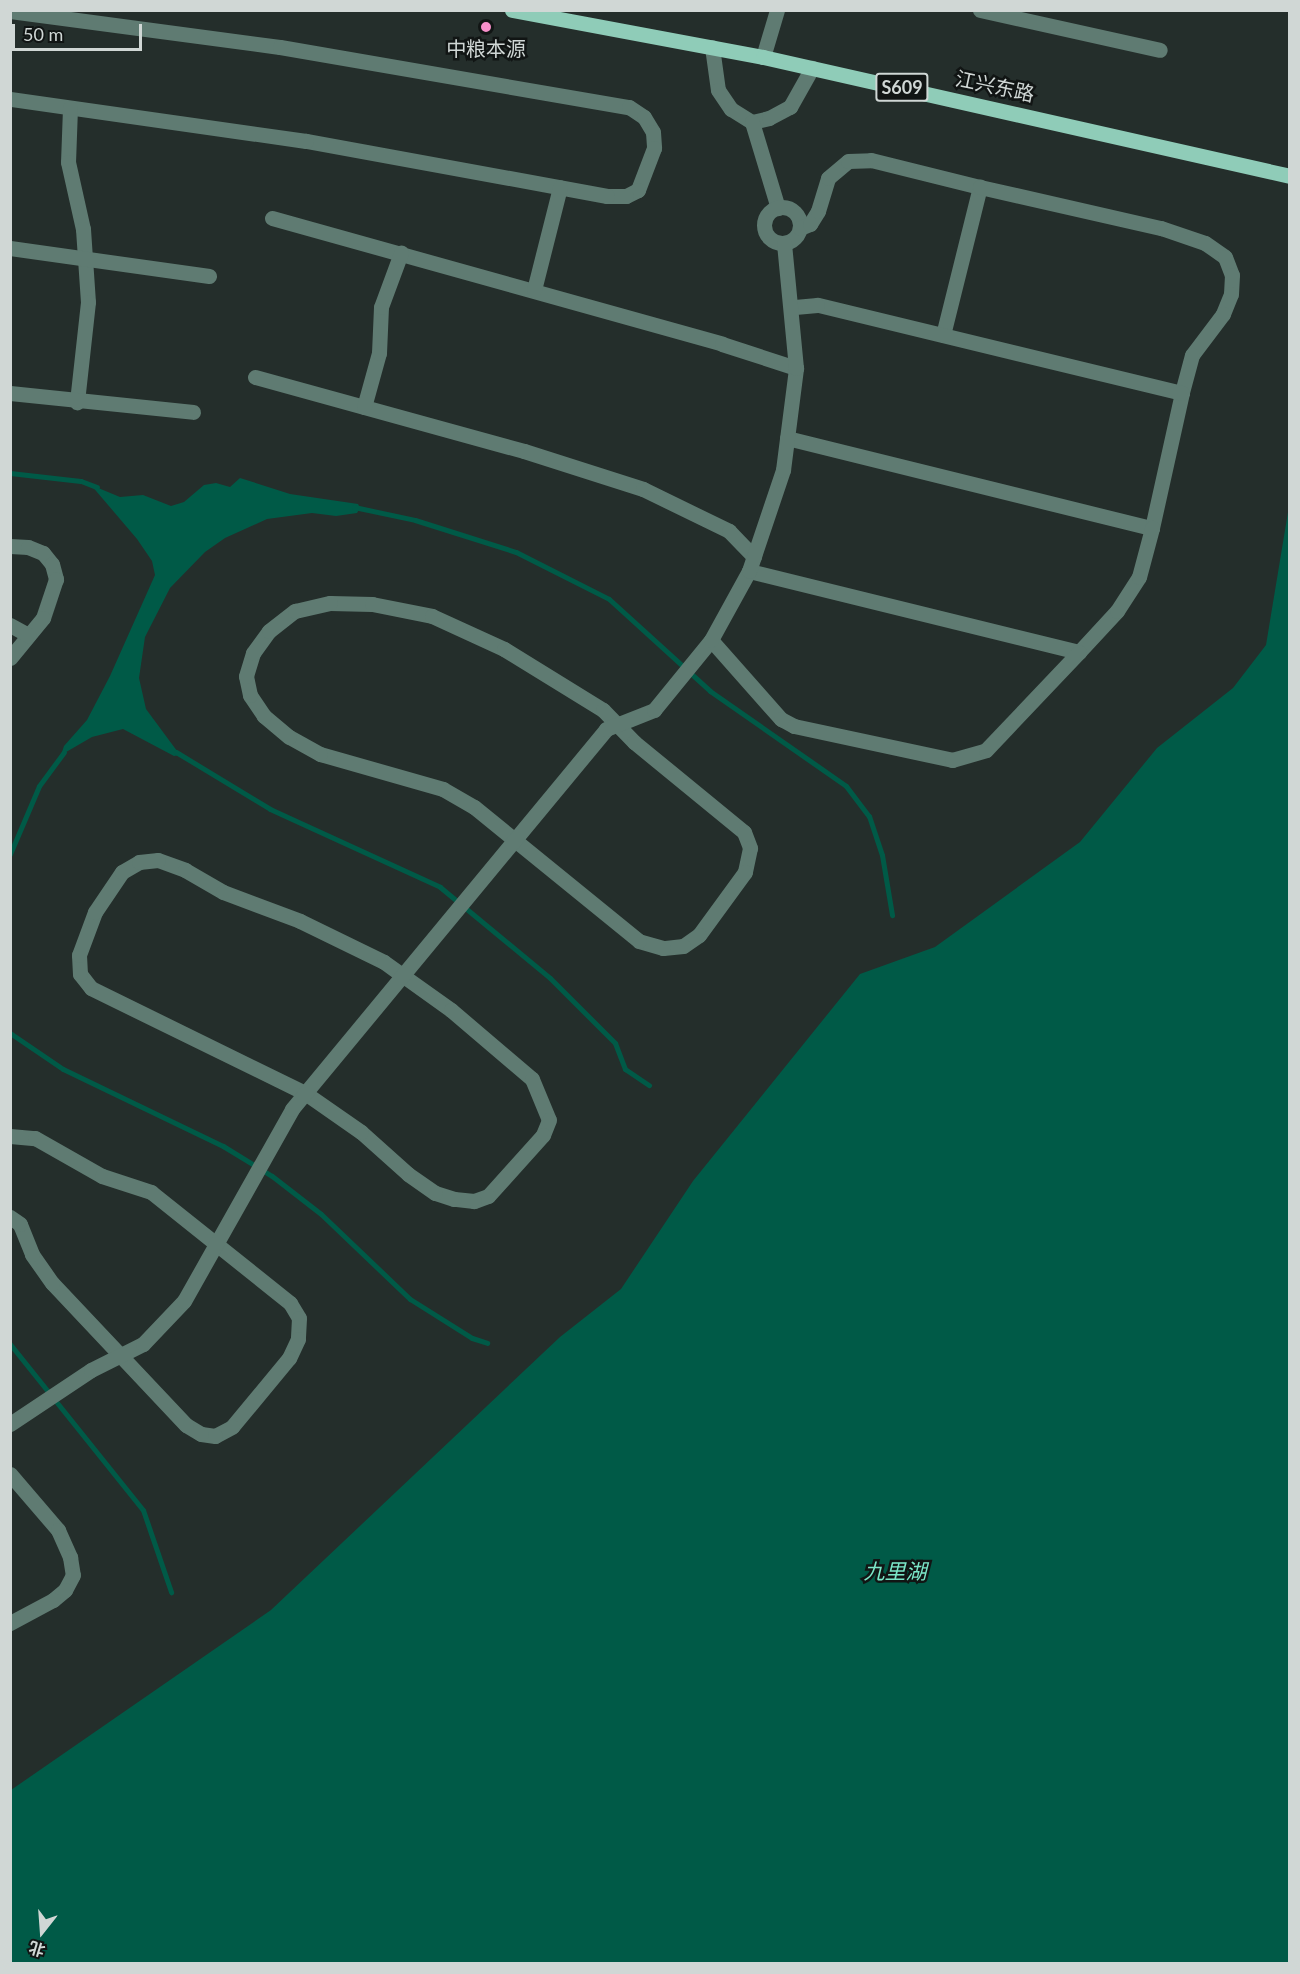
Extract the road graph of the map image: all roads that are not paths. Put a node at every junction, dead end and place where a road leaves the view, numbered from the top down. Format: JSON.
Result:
{"nodes":[{"id":1,"x":512,"y":10,"type":"edge"},
{"id":2,"x":777,"y":10,"type":"edge"},
{"id":3,"x":980,"y":10,"type":"edge"},
{"id":4,"x":10,"y":11,"type":"edge"},
{"id":5,"x":712,"y":47,"type":"junction"},
{"id":6,"x":1160,"y":50,"type":"dead end"},
{"id":7,"x":763,"y":57,"type":"junction"},
{"id":8,"x":812,"y":68,"type":"junction"},
{"id":9,"x":10,"y":99,"type":"edge"},
{"id":10,"x":70,"y":108,"type":"junction"},
{"id":11,"x":752,"y":122,"type":"junction"},
{"id":12,"x":1290,"y":176,"type":"edge"},
{"id":13,"x":980,"y":187,"type":"junction"},
{"id":14,"x":560,"y":188,"type":"junction"},
{"id":15,"x":778,"y":208,"type":"junction"},
{"id":16,"x":272,"y":218,"type":"dead end"},
{"id":17,"x":800,"y":228,"type":"junction"},
{"id":18,"x":784,"y":244,"type":"junction"},
{"id":19,"x":10,"y":248,"type":"edge"},
{"id":20,"x":401,"y":253,"type":"junction"},
{"id":21,"x":85,"y":259,"type":"junction"},
{"id":22,"x":209,"y":276,"type":"dead end"},
{"id":23,"x":534,"y":290,"type":"junction"},
{"id":24,"x":792,"y":307,"type":"junction"},
{"id":25,"x":943,"y":335,"type":"junction"},
{"id":26,"x":796,"y":368,"type":"junction"},
{"id":27,"x":255,"y":377,"type":"dead end"},
{"id":28,"x":10,"y":393,"type":"edge"},
{"id":29,"x":1182,"y":393,"type":"junction"},
{"id":30,"x":77,"y":402,"type":"junction"},
{"id":31,"x":364,"y":407,"type":"junction"},
{"id":32,"x":193,"y":412,"type":"dead end"},
{"id":33,"x":787,"y":438,"type":"junction"},
{"id":34,"x":1152,"y":528,"type":"junction"},
{"id":35,"x":10,"y":546,"type":"edge"},
{"id":36,"x":752,"y":564,"type":"junction"},
{"id":37,"x":10,"y":625,"type":"edge"},
{"id":38,"x":28,"y":635,"type":"junction"},
{"id":39,"x":711,"y":640,"type":"junction"},
{"id":40,"x":1079,"y":652,"type":"junction"},
{"id":41,"x":10,"y":658,"type":"edge"},
{"id":42,"x":617,"y":725,"type":"junction"},
{"id":43,"x":515,"y":839,"type":"junction"},
{"id":44,"x":402,"y":975,"type":"junction"},
{"id":45,"x":304,"y":1094,"type":"junction"},
{"id":46,"x":10,"y":1136,"type":"edge"},
{"id":47,"x":10,"y":1217,"type":"edge"},
{"id":48,"x":215,"y":1243,"type":"junction"},
{"id":49,"x":121,"y":1355,"type":"junction"},
{"id":50,"x":10,"y":1424,"type":"edge"},
{"id":51,"x":10,"y":1474,"type":"edge"},
{"id":52,"x":10,"y":1623,"type":"edge"}],
"edges":[{"from":1,"to":5,"type":"main road","name":"江兴东路","number":"S609"},
{"from":2,"to":7,"type":"street"},
{"from":3,"to":6,"type":"street"},
{"from":4,"to":14,"type":"street"},
{"from":5,"to":7,"type":"main road","name":"江兴东路","number":"S609"},
{"from":5,"to":11,"type":"street"},
{"from":7,"to":8,"type":"main road","name":"江兴东路","number":"S609"},
{"from":8,"to":11,"type":"street"},
{"from":8,"to":12,"type":"main road","name":"江兴东路","number":"S609"},
{"from":9,"to":10,"type":"street"},
{"from":10,"to":14,"type":"street"},
{"from":10,"to":21,"type":"street"},
{"from":11,"to":15,"type":"street"},
{"from":13,"to":17,"type":"street"},
{"from":13,"to":25,"type":"street"},
{"from":13,"to":29,"type":"street"},
{"from":14,"to":23,"type":"street"},
{"from":15,"to":17,"type":"street"},
{"from":15,"to":18,"type":"street"},
{"from":16,"to":20,"type":"street"},
{"from":17,"to":18,"type":"street"},
{"from":18,"to":24,"type":"street"},
{"from":19,"to":21,"type":"street"},
{"from":20,"to":23,"type":"street"},
{"from":20,"to":31,"type":"street"},
{"from":21,"to":22,"type":"street"},
{"from":21,"to":30,"type":"street"},
{"from":23,"to":26,"type":"street"},
{"from":24,"to":25,"type":"street"},
{"from":24,"to":26,"type":"street"},
{"from":25,"to":29,"type":"street"},
{"from":26,"to":33,"type":"street"},
{"from":27,"to":31,"type":"street"},
{"from":28,"to":30,"type":"street"},
{"from":29,"to":34,"type":"street"},
{"from":30,"to":32,"type":"street"},
{"from":31,"to":36,"type":"street"},
{"from":33,"to":34,"type":"street"},
{"from":33,"to":36,"type":"street"},
{"from":34,"to":40,"type":"street"},
{"from":35,"to":38,"type":"street"},
{"from":36,"to":39,"type":"street"},
{"from":36,"to":40,"type":"street"},
{"from":37,"to":38,"type":"street"},
{"from":38,"to":41,"type":"street"},
{"from":39,"to":40,"type":"street"},
{"from":39,"to":42,"type":"street"},
{"from":42,"to":43,"type":"street"},
{"from":42,"to":43,"type":"street"},
{"from":42,"to":43,"type":"street"},
{"from":43,"to":44,"type":"street"},
{"from":44,"to":45,"type":"street"},
{"from":44,"to":45,"type":"street"},
{"from":44,"to":45,"type":"street"},
{"from":45,"to":48,"type":"street"},
{"from":46,"to":48,"type":"street"},
{"from":47,"to":49,"type":"street"},
{"from":48,"to":49,"type":"street"},
{"from":48,"to":49,"type":"street"},
{"from":49,"to":50,"type":"street"},
{"from":51,"to":52,"type":"street"}]}
